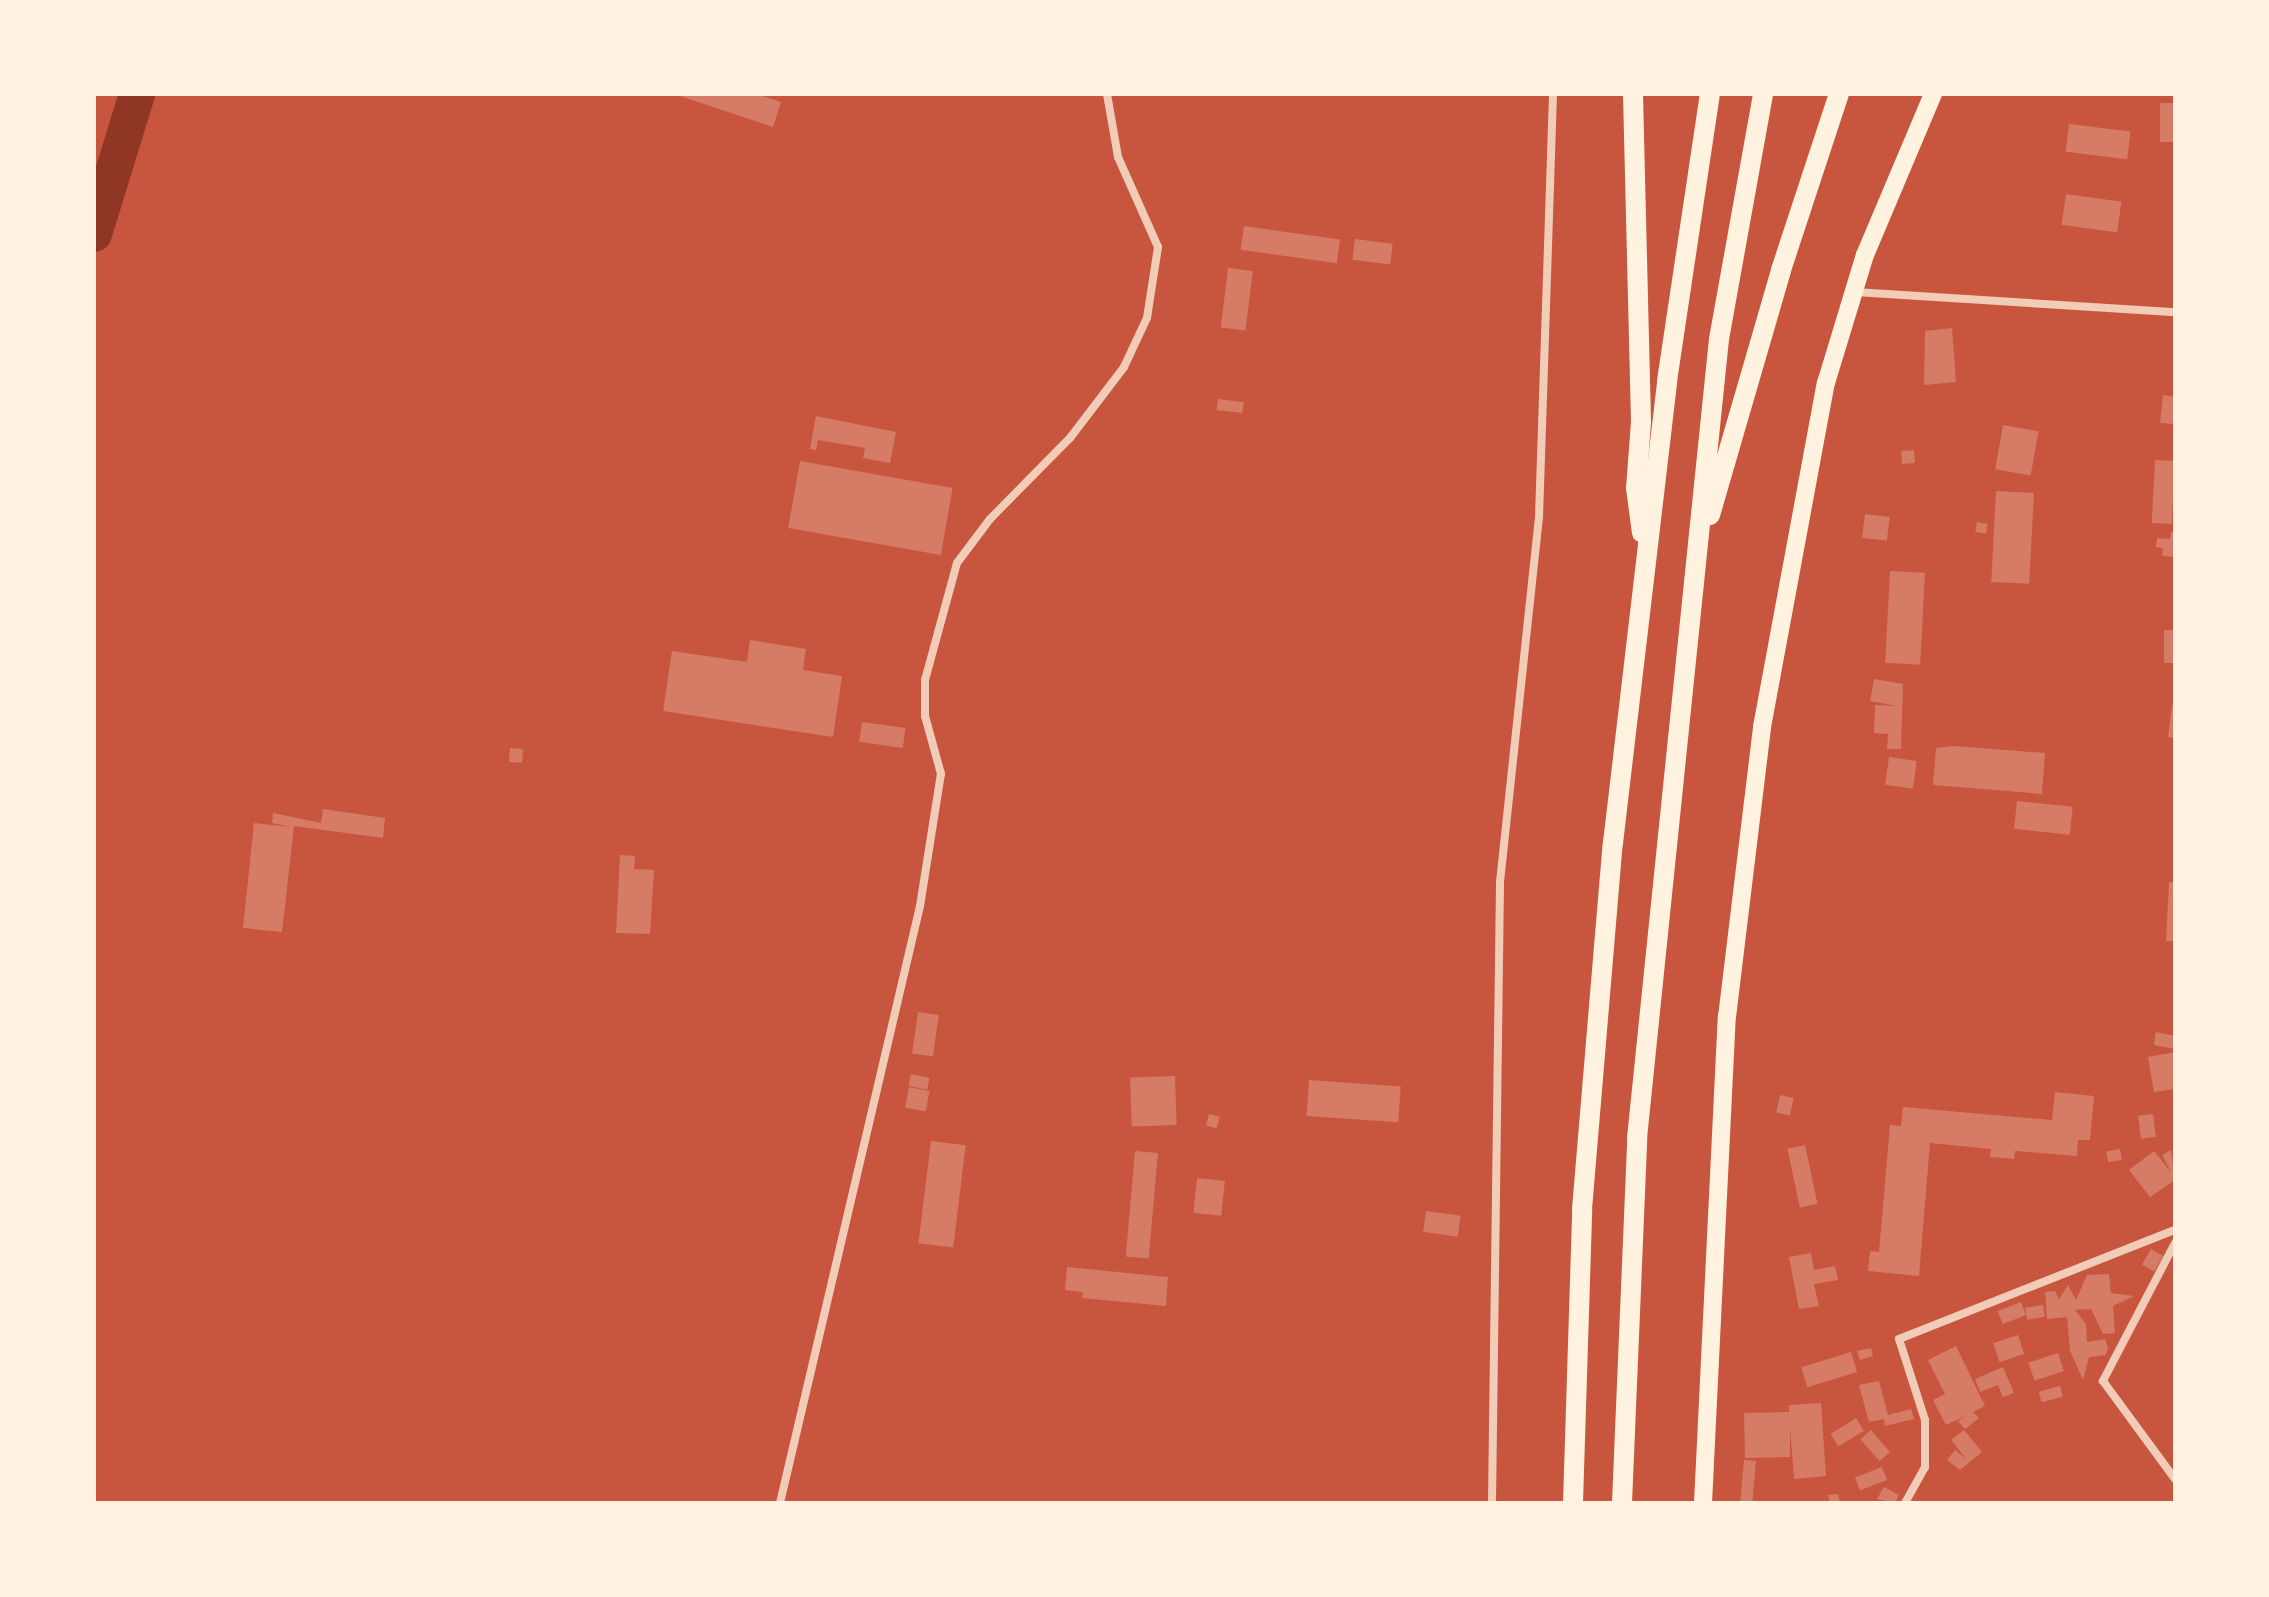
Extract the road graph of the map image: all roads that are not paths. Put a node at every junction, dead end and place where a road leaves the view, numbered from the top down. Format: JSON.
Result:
{"nodes":[{"id":1,"x":1107,"y":94,"type":"edge"},
{"id":2,"x":1553,"y":94,"type":"edge"},
{"id":3,"x":1633,"y":94,"type":"edge"},
{"id":4,"x":1710,"y":94,"type":"edge"},
{"id":5,"x":1763,"y":94,"type":"edge"},
{"id":6,"x":1839,"y":94,"type":"edge"},
{"id":7,"x":1933,"y":94,"type":"edge"},
{"id":8,"x":1854,"y":292,"type":"junction"},
{"id":9,"x":2175,"y":312,"type":"edge"},
{"id":10,"x":1696,"y":561,"type":"junction"},
{"id":11,"x":1646,"y":562,"type":"junction"},
{"id":12,"x":2175,"y":1230,"type":"edge"},
{"id":13,"x":2175,"y":1243,"type":"edge"},
{"id":14,"x":2175,"y":1479,"type":"edge"},
{"id":15,"x":780,"y":1503,"type":"edge"},
{"id":16,"x":1492,"y":1503,"type":"edge"},
{"id":17,"x":1573,"y":1503,"type":"edge"},
{"id":18,"x":1622,"y":1503,"type":"edge"},
{"id":19,"x":1703,"y":1503,"type":"edge"},
{"id":20,"x":1905,"y":1503,"type":"edge"}],
"edges":[{"from":1,"to":15,"type":"street"},
{"from":2,"to":16,"type":"street"},
{"from":3,"to":11,"type":"highway"},
{"from":4,"to":11,"type":"highway"},
{"from":5,"to":10,"type":"highway"},
{"from":6,"to":10,"type":"highway"},
{"from":7,"to":8,"type":"main road"},
{"from":8,"to":9,"type":"street"},
{"from":8,"to":19,"type":"main road"},
{"from":10,"to":18,"type":"highway"},
{"from":11,"to":17,"type":"highway"},
{"from":12,"to":20,"type":"street"},
{"from":13,"to":14,"type":"street"}]}
